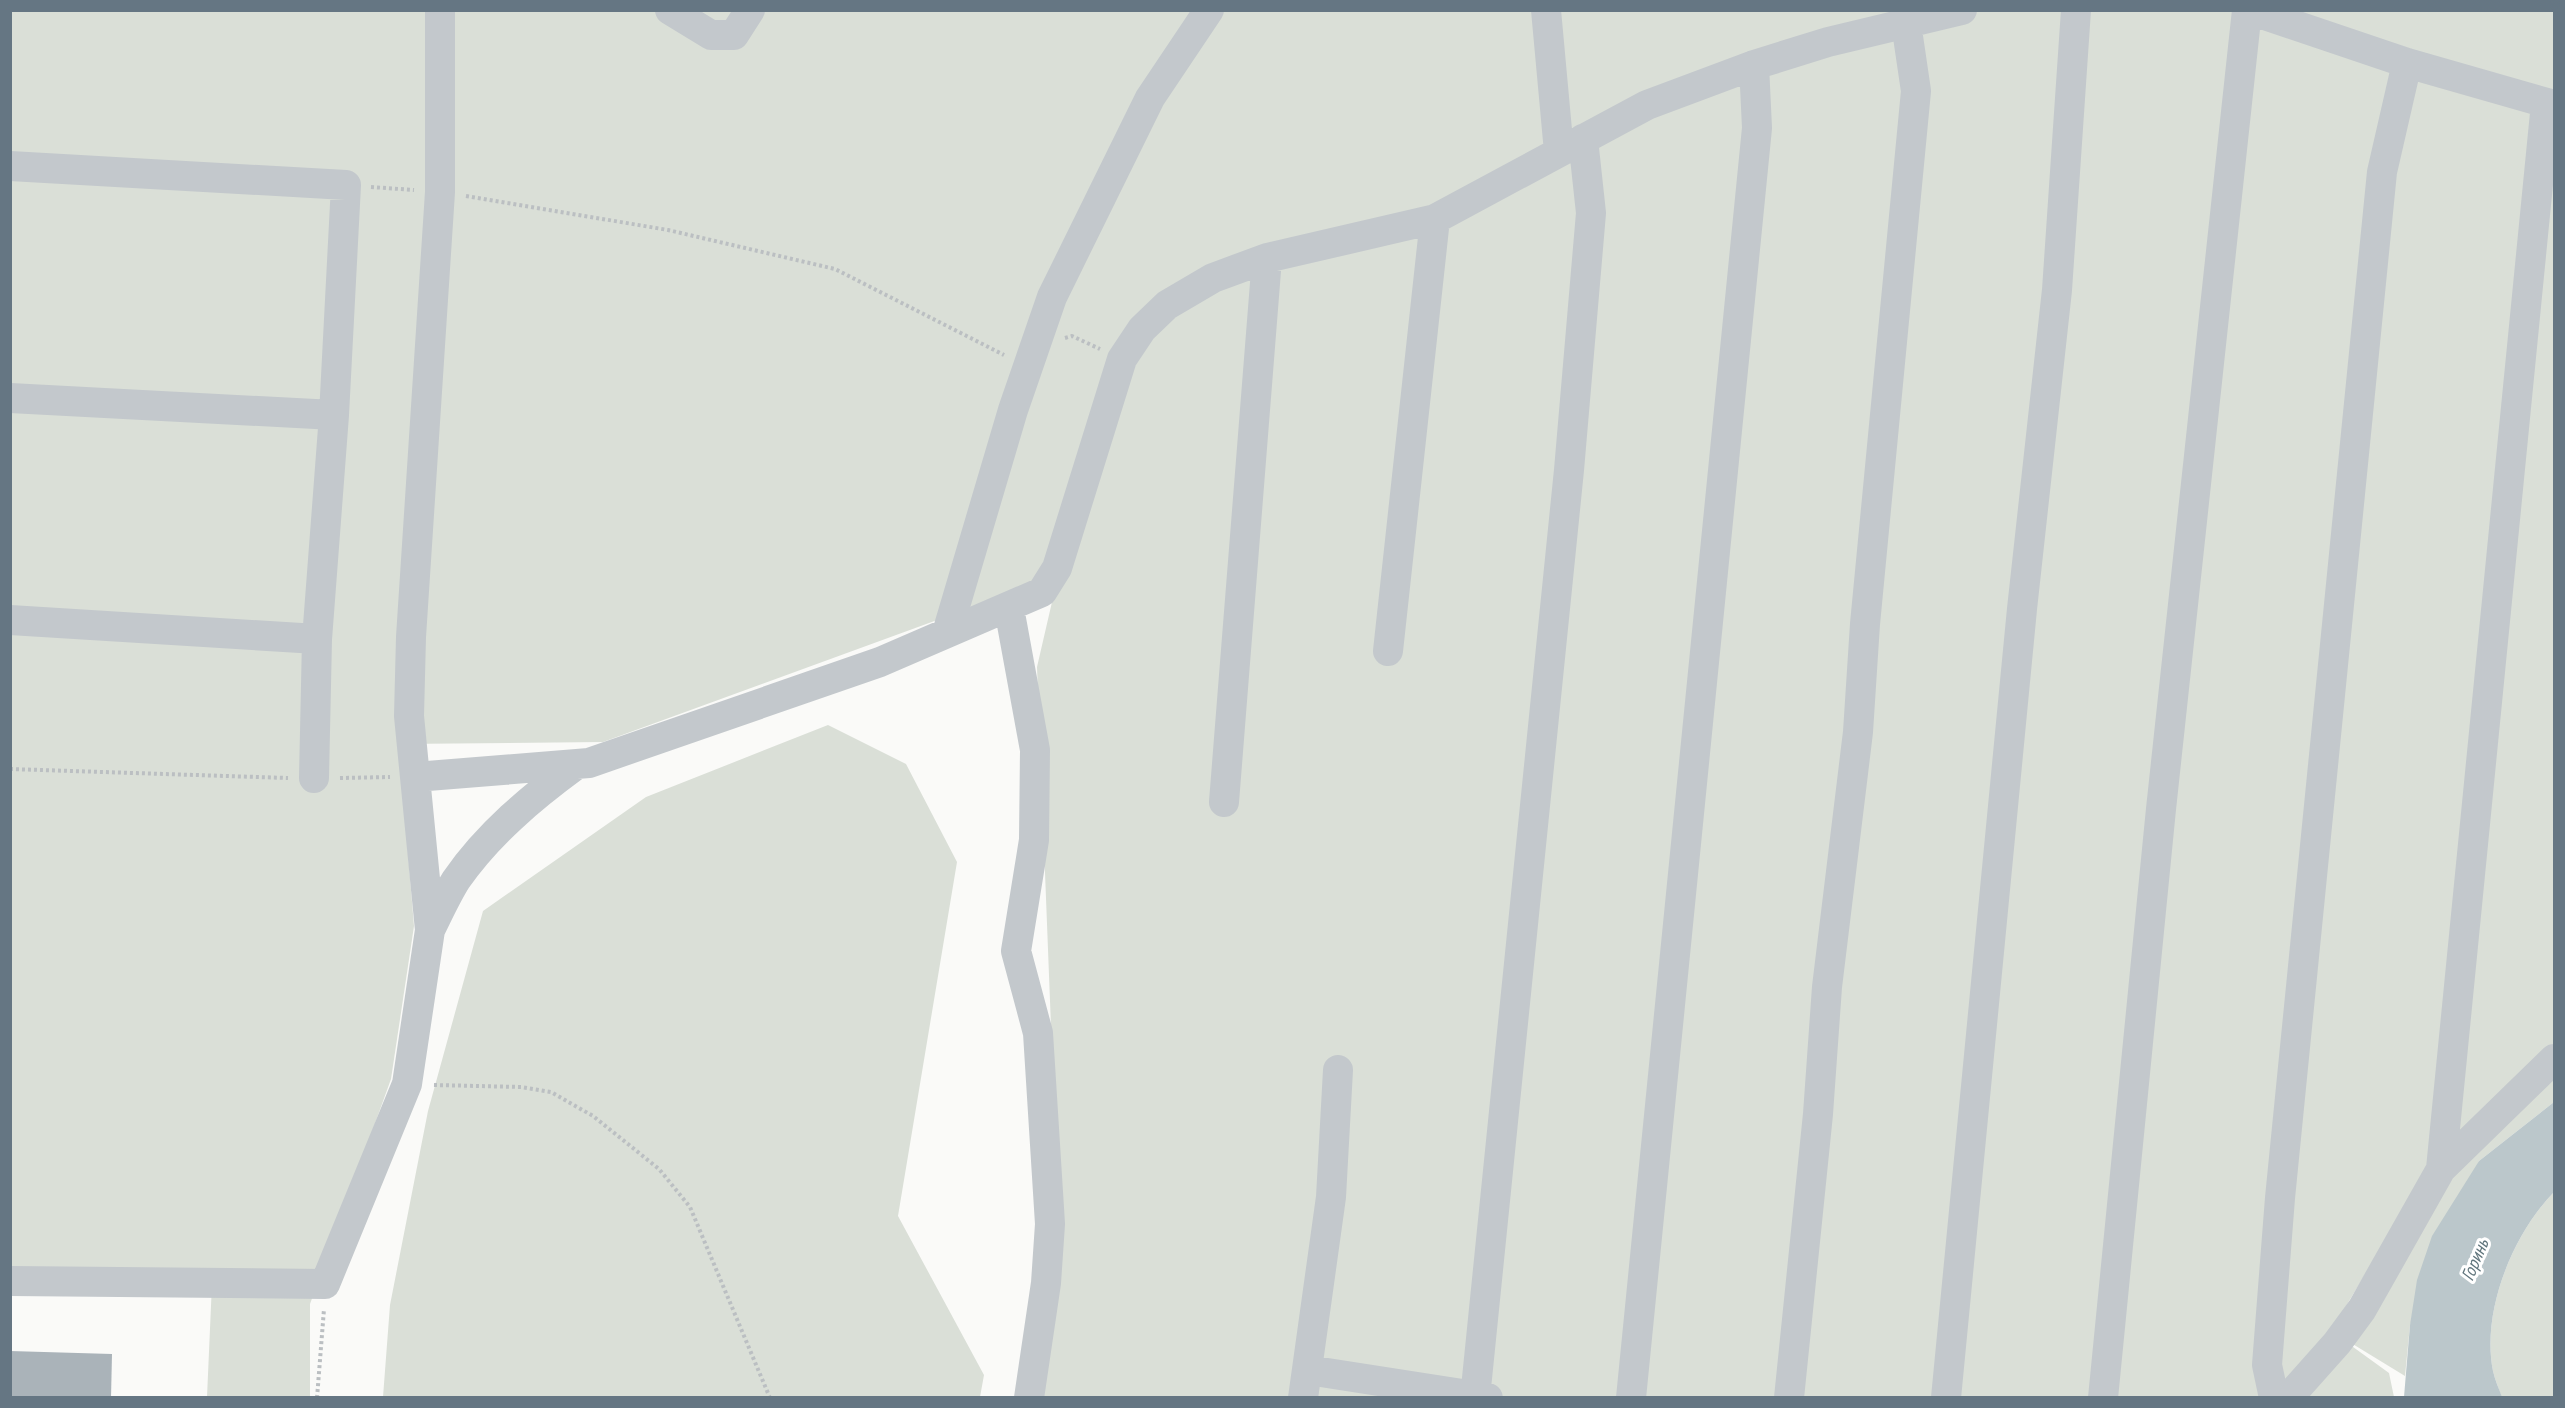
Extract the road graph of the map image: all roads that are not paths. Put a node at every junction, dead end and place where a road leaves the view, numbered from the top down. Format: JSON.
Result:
{"nodes":[{"id":1,"x":440,"y":10,"type":"edge"},
{"id":2,"x":670,"y":10,"type":"edge"},
{"id":3,"x":750,"y":10,"type":"edge"},
{"id":4,"x":1209,"y":10,"type":"edge"},
{"id":5,"x":1546,"y":10,"type":"edge"},
{"id":6,"x":1962,"y":10,"type":"edge"},
{"id":7,"x":2076,"y":10,"type":"edge"},
{"id":8,"x":2248,"y":10,"type":"edge"},
{"id":9,"x":1869,"y":20,"type":"edge"},
{"id":10,"x":1906,"y":23,"type":"junction"},
{"id":11,"x":2407,"y":63,"type":"junction"},
{"id":12,"x":1754,"y":65,"type":"junction"},
{"id":13,"x":2550,"y":104,"type":"edge"},
{"id":14,"x":1571,"y":146,"type":"junction"},
{"id":15,"x":10,"y":166,"type":"edge"},
{"id":16,"x":1435,"y":219,"type":"junction"},
{"id":17,"x":1268,"y":258,"type":"junction"},
{"id":18,"x":10,"y":398,"type":"edge"},
{"id":19,"x":334,"y":415,"type":"junction"},
{"id":20,"x":1009,"y":608,"type":"junction"},
{"id":21,"x":10,"y":620,"type":"edge"},
{"id":22,"x":947,"y":633,"type":"junction"},
{"id":23,"x":317,"y":639,"type":"junction"},
{"id":24,"x":1388,"y":651,"type":"dead end"},
{"id":25,"x":576,"y":765,"type":"junction"},
{"id":26,"x":415,"y":777,"type":"junction"},
{"id":27,"x":314,"y":778,"type":"road end"},
{"id":28,"x":1224,"y":802,"type":"dead end"},
{"id":29,"x":430,"y":930,"type":"junction"},
{"id":30,"x":2554,"y":1059,"type":"edge"},
{"id":31,"x":1338,"y":1070,"type":"dead end"},
{"id":32,"x":2441,"y":1169,"type":"junction"},
{"id":33,"x":10,"y":1281,"type":"edge"},
{"id":34,"x":1305,"y":1384,"type":"edge"},
{"id":35,"x":1479,"y":1397,"type":"edge"},
{"id":36,"x":1029,"y":1398,"type":"edge"},
{"id":37,"x":1631,"y":1398,"type":"edge"},
{"id":38,"x":1789,"y":1398,"type":"edge"},
{"id":39,"x":1946,"y":1398,"type":"edge"},
{"id":40,"x":2103,"y":1398,"type":"edge"},
{"id":41,"x":2274,"y":1398,"type":"edge"},
{"id":42,"x":2288,"y":1398,"type":"edge"}],
"edges":[{"from":1,"to":26,"type":"street"},
{"from":2,"to":3,"type":"street"},
{"from":4,"to":22,"type":"street"},
{"from":5,"to":14,"type":"street"},
{"from":6,"to":10,"type":"street"},
{"from":7,"to":39,"type":"street"},
{"from":8,"to":11,"type":"street"},
{"from":8,"to":40,"type":"street"},
{"from":9,"to":10,"type":"street"},
{"from":9,"to":12,"type":"street"},
{"from":10,"to":38,"type":"street"},
{"from":11,"to":13,"type":"street"},
{"from":11,"to":41,"type":"street"},
{"from":12,"to":14,"type":"street"},
{"from":12,"to":37,"type":"street"},
{"from":13,"to":32,"type":"street"},
{"from":14,"to":16,"type":"street"},
{"from":14,"to":35,"type":"street"},
{"from":15,"to":19,"type":"street"},
{"from":16,"to":17,"type":"street"},
{"from":16,"to":24,"type":"street"},
{"from":17,"to":20,"type":"street"},
{"from":17,"to":28,"type":"street"},
{"from":18,"to":19,"type":"street"},
{"from":19,"to":23,"type":"street"},
{"from":20,"to":22,"type":"street"},
{"from":20,"to":36,"type":"street"},
{"from":21,"to":23,"type":"street"},
{"from":22,"to":25,"type":"street"},
{"from":23,"to":27,"type":"street"},
{"from":25,"to":26,"type":"street"},
{"from":25,"to":29,"type":"street"},
{"from":26,"to":29,"type":"street"},
{"from":29,"to":33,"type":"street"},
{"from":30,"to":32,"type":"street"},
{"from":31,"to":34,"type":"street"},
{"from":32,"to":42,"type":"street"},
{"from":34,"to":35,"type":"street"}]}
